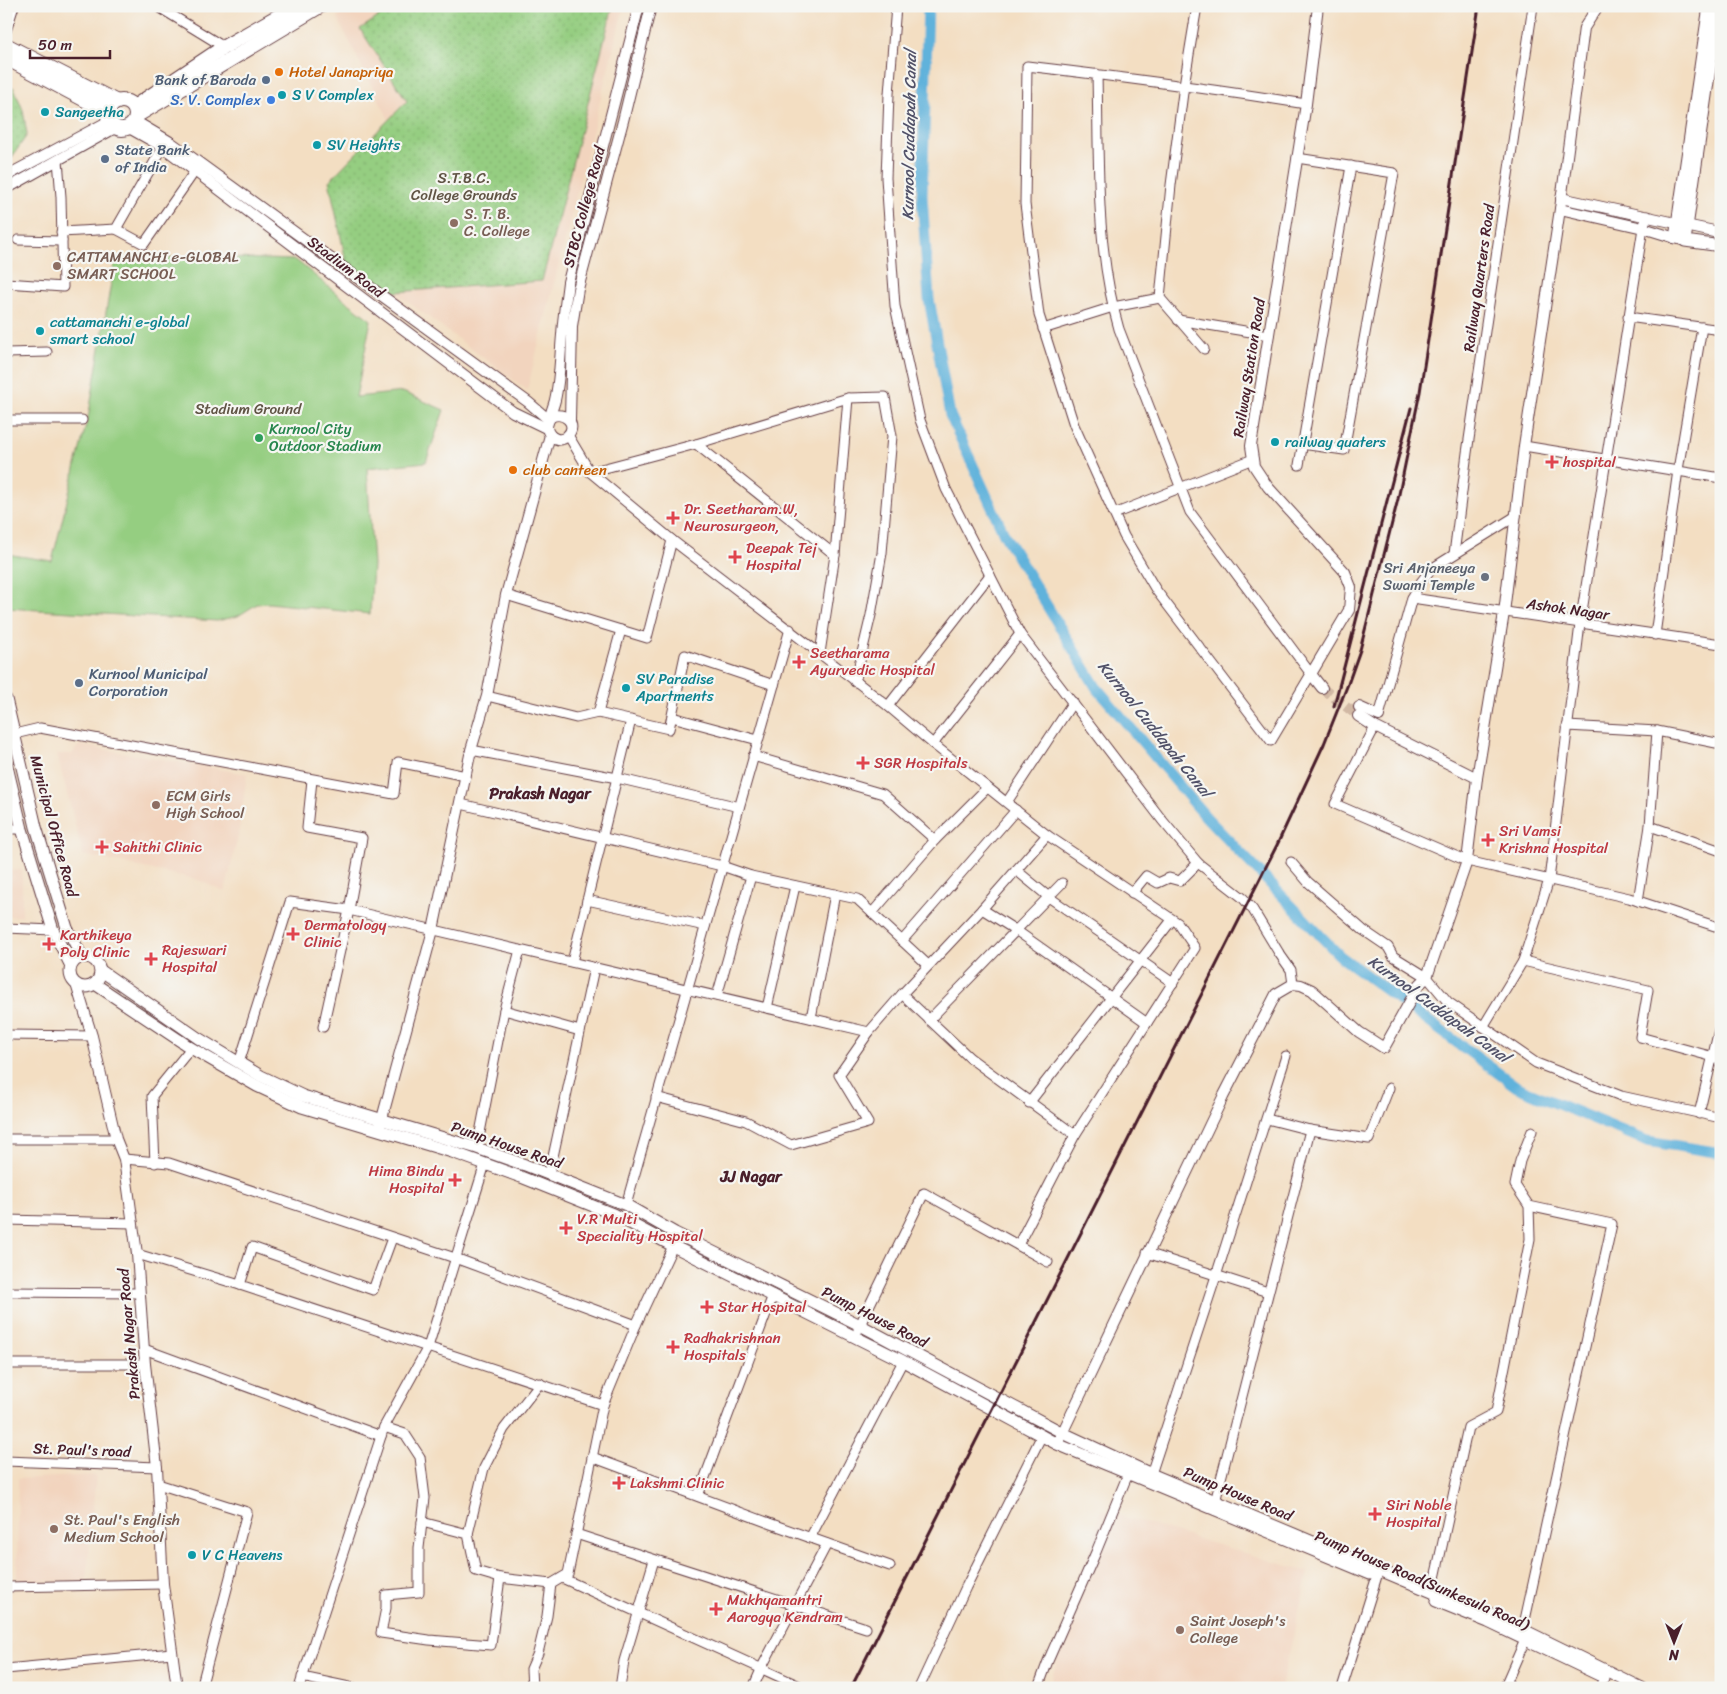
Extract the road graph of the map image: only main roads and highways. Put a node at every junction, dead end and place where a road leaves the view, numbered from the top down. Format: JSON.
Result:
{"nodes":[{"id":1,"x":296,"y":6,"type":"edge"},
{"id":2,"x":320,"y":6,"type":"edge"},
{"id":3,"x":1709,"y":6,"type":"edge"},
{"id":4,"x":1719,"y":6,"type":"edge"},
{"id":5,"x":6,"y":45,"type":"edge"},
{"id":6,"x":6,"y":58,"type":"edge"},
{"id":7,"x":123,"y":117,"type":"junction"},
{"id":8,"x":1688,"y":226,"type":"junction"},
{"id":9,"x":1721,"y":233,"type":"edge"},
{"id":10,"x":1680,"y":240,"type":"junction"},
{"id":11,"x":1721,"y":246,"type":"edge"},
{"id":12,"x":6,"y":700,"type":"edge"},
{"id":13,"x":10,"y":735,"type":"edge"},
{"id":14,"x":6,"y":762,"type":"edge"},
{"id":15,"x":82,"y":957,"type":"junction"},
{"id":16,"x":71,"y":966,"type":"junction"},
{"id":17,"x":100,"y":970,"type":"junction"},
{"id":18,"x":94,"y":984,"type":"junction"},
{"id":19,"x":380,"y":1125,"type":"junction"},
{"id":20,"x":1060,"y":1439,"type":"junction"},
{"id":21,"x":1150,"y":1478,"type":"junction"},
{"id":22,"x":1214,"y":1505,"type":"junction"},
{"id":23,"x":1524,"y":1635,"type":"junction"},
{"id":24,"x":1602,"y":1683,"type":"edge"},
{"id":25,"x":1625,"y":1688,"type":"edge"},
{"id":26,"x":1642,"y":1688,"type":"edge"}],
"edges":[{"from":1,"to":7,"type":"main road"},
{"from":2,"to":7,"type":"main road"},
{"from":3,"to":10,"type":"main road"},
{"from":4,"to":8,"type":"main road"},
{"from":5,"to":7,"type":"main road"},
{"from":6,"to":7,"type":"main road"},
{"from":8,"to":9,"type":"main road"},
{"from":8,"to":10,"type":"main road"},
{"from":10,"to":11,"type":"main road"},
{"from":12,"to":13,"type":"main road","name":"Municipal Office Road"},
{"from":13,"to":15,"type":"main road","name":"Municipal Office Road"},
{"from":14,"to":16,"type":"main road","name":"Municipal Office Road"},
{"from":15,"to":16,"type":"main road"},
{"from":15,"to":17,"type":"main road"},
{"from":16,"to":18,"type":"main road"},
{"from":17,"to":18,"type":"main road"},
{"from":17,"to":19,"type":"main road","name":"Pump House Road"},
{"from":18,"to":19,"type":"main road","name":"Pump House Road(Sunkesula Road)"},
{"from":19,"to":20,"type":"main road","name":"Pump House Road(Sunkesula Road)"},
{"from":19,"to":20,"type":"main road","name":"Pump House Road"},
{"from":20,"to":21,"type":"main road","name":"Pump House Road"},
{"from":20,"to":21,"type":"main road","name":"Pump House Road(Sunkesula Road)"},
{"from":21,"to":22,"type":"main road","name":"Pump House Road(Sunkesula Road)"},
{"from":22,"to":23,"type":"main road","name":"Pump House Road(Sunkesula Road)"},
{"from":22,"to":23,"type":"main road","name":"Pump House Road"},
{"from":23,"to":24,"type":"main road","name":"Pump House Road(Sunkesula Road)"},
{"from":23,"to":26,"type":"main road","name":"Pump House Road"},
{"from":24,"to":25,"type":"main road","name":"Pump House Road(Sunkesula Road)"}]}
